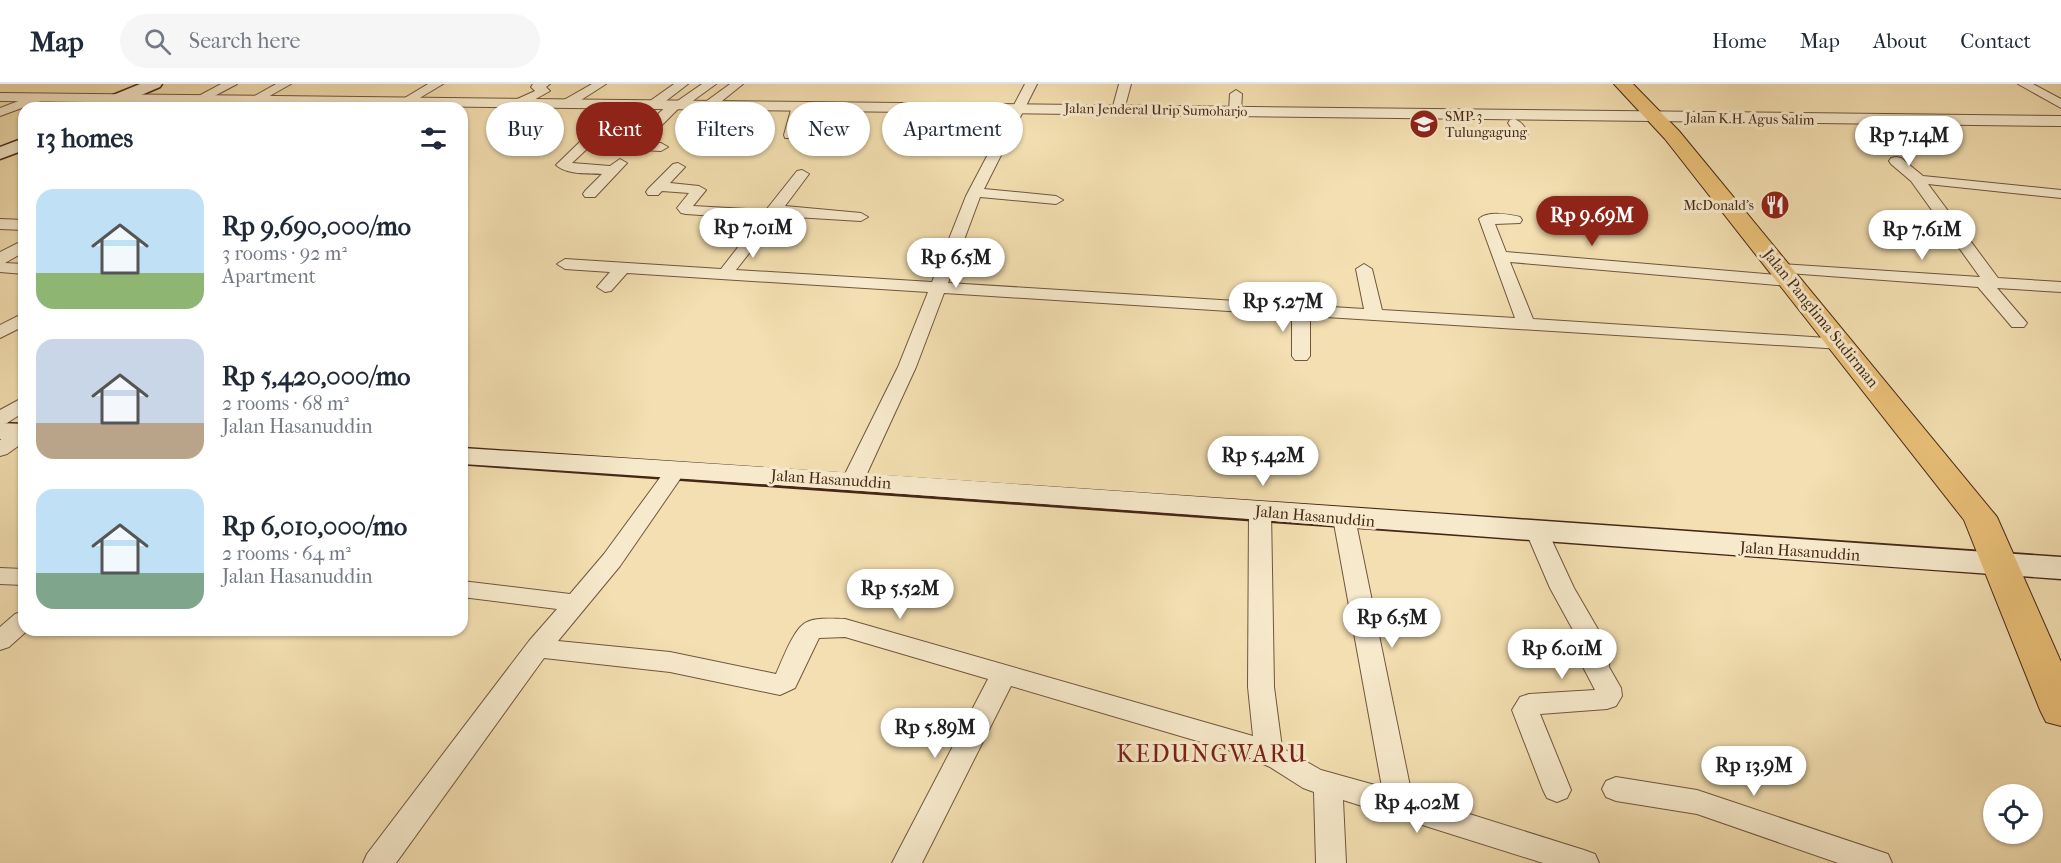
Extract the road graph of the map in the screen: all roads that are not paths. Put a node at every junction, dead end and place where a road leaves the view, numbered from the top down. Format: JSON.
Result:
{"nodes":[{"id":1,"x":154,"y":84,"type":"edge"},
{"id":2,"x":231,"y":84,"type":"edge"},
{"id":3,"x":285,"y":84,"type":"edge"},
{"id":4,"x":437,"y":84,"type":"edge"},
{"id":5,"x":544,"y":84,"type":"edge"},
{"id":6,"x":600,"y":84,"type":"edge"},
{"id":7,"x":682,"y":84,"type":"edge"},
{"id":8,"x":710,"y":84,"type":"edge"},
{"id":9,"x":737,"y":84,"type":"edge"},
{"id":10,"x":1031,"y":84,"type":"edge"},
{"id":11,"x":1125,"y":84,"type":"edge"},
{"id":12,"x":1623,"y":84,"type":"edge"},
{"id":13,"x":2025,"y":84,"type":"edge"},
{"id":14,"x":1236,"y":94,"type":"dead end"},
{"id":15,"x":0,"y":97,"type":"edge"},
{"id":16,"x":37,"y":98,"type":"junction"},
{"id":17,"x":117,"y":99,"type":"junction"},
{"id":18,"x":199,"y":99,"type":"junction"},
{"id":19,"x":254,"y":100,"type":"junction"},
{"id":20,"x":26,"y":102,"type":"edge"},
{"id":21,"x":110,"y":102,"type":"edge"},
{"id":22,"x":250,"y":102,"type":"edge"},
{"id":23,"x":312,"y":102,"type":"edge"},
{"id":24,"x":404,"y":102,"type":"edge"},
{"id":25,"x":521,"y":102,"type":"edge"},
{"id":26,"x":657,"y":102,"type":"edge"},
{"id":27,"x":682,"y":102,"type":"edge"},
{"id":28,"x":713,"y":102,"type":"edge"},
{"id":29,"x":1021,"y":102,"type":"edge"},
{"id":30,"x":468,"y":104,"type":"edge"},
{"id":31,"x":486,"y":104,"type":"edge"},
{"id":32,"x":566,"y":104,"type":"joint"},
{"id":33,"x":576,"y":104,"type":"edge"},
{"id":34,"x":2061,"y":104,"type":"edge"},
{"id":35,"x":18,"y":105,"type":"edge"},
{"id":36,"x":675,"y":107,"type":"edge"},
{"id":37,"x":1023,"y":108,"type":"edge"},
{"id":38,"x":1118,"y":110,"type":"junction"},
{"id":39,"x":1235,"y":111,"type":"junction"},
{"id":40,"x":0,"y":112,"type":"edge"},
{"id":41,"x":663,"y":117,"type":"edge"},
{"id":42,"x":1655,"y":117,"type":"junction"},
{"id":43,"x":2061,"y":121,"type":"edge"},
{"id":44,"x":18,"y":146,"type":"edge"},
{"id":45,"x":576,"y":152,"type":"edge"},
{"id":46,"x":0,"y":154,"type":"edge"},
{"id":47,"x":627,"y":156,"type":"edge"},
{"id":48,"x":993,"y":156,"type":"edge"},
{"id":49,"x":1896,"y":161,"type":"dead end"},
{"id":50,"x":678,"y":167,"type":"dead end"},
{"id":51,"x":614,"y":170,"type":"junction"},
{"id":52,"x":802,"y":174,"type":"dead end"},
{"id":53,"x":1919,"y":180,"type":"junction"},
{"id":54,"x":975,"y":192,"type":"junction"},
{"id":55,"x":590,"y":194,"type":"dead end"},
{"id":56,"x":2061,"y":194,"type":"edge"},
{"id":57,"x":1056,"y":200,"type":"dead end"},
{"id":58,"x":772,"y":213,"type":"junction"},
{"id":59,"x":861,"y":217,"type":"dead end"},
{"id":60,"x":1515,"y":220,"type":"dead end"},
{"id":61,"x":0,"y":224,"type":"edge"},
{"id":62,"x":18,"y":225,"type":"edge"},
{"id":63,"x":18,"y":248,"type":"edge"},
{"id":64,"x":1500,"y":256,"type":"junction"},
{"id":65,"x":0,"y":259,"type":"edge"},
{"id":66,"x":565,"y":264,"type":"dead end"},
{"id":67,"x":0,"y":267,"type":"edge"},
{"id":68,"x":18,"y":268,"type":"edge"},
{"id":69,"x":623,"y":268,"type":"junction"},
{"id":70,"x":1364,"y":269,"type":"dead end"},
{"id":71,"x":725,"y":274,"type":"junction"},
{"id":72,"x":1785,"y":275,"type":"junction"},
{"id":73,"x":1988,"y":282,"type":"junction"},
{"id":74,"x":605,"y":287,"type":"dead end"},
{"id":75,"x":2061,"y":287,"type":"edge"},
{"id":76,"x":938,"y":288,"type":"junction"},
{"id":77,"x":1301,"y":310,"type":"junction"},
{"id":78,"x":0,"y":313,"type":"edge"},
{"id":79,"x":1374,"y":314,"type":"junction"},
{"id":80,"x":18,"y":315,"type":"edge"},
{"id":81,"x":18,"y":320,"type":"edge"},
{"id":82,"x":2018,"y":323,"type":"dead end"},
{"id":83,"x":1526,"y":324,"type":"junction"},
{"id":84,"x":0,"y":333,"type":"edge"},
{"id":85,"x":1842,"y":344,"type":"junction"},
{"id":86,"x":1301,"y":356,"type":"dead end"},
{"id":87,"x":18,"y":407,"type":"edge"},
{"id":88,"x":0,"y":419,"type":"edge"},
{"id":89,"x":0,"y":431,"type":"edge"},
{"id":90,"x":18,"y":432,"type":"edge"},
{"id":91,"x":18,"y":436,"type":"edge"},
{"id":92,"x":0,"y":450,"type":"edge"},
{"id":93,"x":468,"y":456,"type":"edge"},
{"id":94,"x":677,"y":469,"type":"junction"},
{"id":95,"x":853,"y":480,"type":"junction"},
{"id":96,"x":1260,"y":511,"type":"junction"},
{"id":97,"x":1344,"y":518,"type":"junction"},
{"id":98,"x":1537,"y":532,"type":"junction"},
{"id":99,"x":2000,"y":565,"type":"junction"},
{"id":100,"x":2061,"y":568,"type":"edge"},
{"id":101,"x":0,"y":576,"type":"edge"},
{"id":102,"x":18,"y":577,"type":"edge"},
{"id":103,"x":468,"y":590,"type":"edge"},
{"id":104,"x":575,"y":603,"type":"junction"},
{"id":105,"x":18,"y":625,"type":"edge"},
{"id":106,"x":0,"y":641,"type":"edge"},
{"id":107,"x":538,"y":648,"type":"junction"},
{"id":108,"x":1003,"y":675,"type":"junction"},
{"id":109,"x":2061,"y":710,"type":"edge"},
{"id":110,"x":1269,"y":754,"type":"junction"},
{"id":111,"x":1328,"y":784,"type":"junction"},
{"id":112,"x":1616,"y":789,"type":"dead end"},
{"id":113,"x":1557,"y":790,"type":"dead end"},
{"id":114,"x":1398,"y":797,"type":"junction"},
{"id":115,"x":378,"y":863,"type":"edge"},
{"id":116,"x":907,"y":863,"type":"edge"},
{"id":117,"x":1331,"y":863,"type":"edge"},
{"id":118,"x":1584,"y":863,"type":"edge"},
{"id":119,"x":1877,"y":863,"type":"edge"}],
"edges":[{"from":1,"to":17,"type":"main road"},
{"from":2,"to":18,"type":"street"},
{"from":3,"to":19,"type":"street"},
{"from":4,"to":24,"type":"street"},
{"from":5,"to":25,"type":"street"},
{"from":6,"to":32,"type":"street"},
{"from":7,"to":26,"type":"street"},
{"from":8,"to":27,"type":"street"},
{"from":9,"to":28,"type":"street"},
{"from":10,"to":29,"type":"street"},
{"from":11,"to":38,"type":"street"},
{"from":12,"to":42,"type":"highway","name":"Jalan Panglima Sudirman"},
{"from":13,"to":34,"type":"street"},
{"from":14,"to":39,"type":"street"},
{"from":15,"to":16,"type":"street","name":"Jalan Jenderal Urip Sumoharjo"},
{"from":16,"to":17,"type":"street","name":"Jalan Jenderal Urip Sumoharjo"},
{"from":16,"to":20,"type":"street"},
{"from":17,"to":18,"type":"street","name":"Jalan Jenderal Urip Sumoharjo"},
{"from":17,"to":21,"type":"main road"},
{"from":18,"to":19,"type":"street","name":"Jalan Jenderal Urip Sumoharjo"},
{"from":19,"to":22,"type":"street"},
{"from":19,"to":23,"type":"street","name":"Jalan Jenderal Urip Sumoharjo"},
{"from":30,"to":31,"type":"street","name":"Jalan Jenderal Urip Sumoharjo"},
{"from":32,"to":33,"type":"street","name":"Jalan Jenderal Urip Sumoharjo"},
{"from":35,"to":40,"type":"street"},
{"from":36,"to":41,"type":"street"},
{"from":37,"to":38,"type":"street","name":"Jalan Jenderal Urip Sumoharjo"},
{"from":38,"to":39,"type":"street","name":"Jalan Jenderal Urip Sumoharjo"},
{"from":39,"to":42,"type":"street","name":"Jalan Jenderal Urip Sumoharjo"},
{"from":42,"to":43,"type":"street","name":"Jalan K.H. Agus Salim"},
{"from":42,"to":72,"type":"highway","name":"Jalan Panglima Sudirman"},
{"from":44,"to":46,"type":"main road"},
{"from":45,"to":51,"type":"street"},
{"from":47,"to":51,"type":"street"},
{"from":48,"to":54,"type":"street"},
{"from":49,"to":53,"type":"street"},
{"from":50,"to":58,"type":"street"},
{"from":51,"to":55,"type":"street"},
{"from":52,"to":58,"type":"street"},
{"from":53,"to":56,"type":"street"},
{"from":53,"to":73,"type":"street"},
{"from":54,"to":57,"type":"street"},
{"from":54,"to":76,"type":"street"},
{"from":58,"to":59,"type":"street"},
{"from":58,"to":71,"type":"street"},
{"from":60,"to":64,"type":"street"},
{"from":61,"to":62,"type":"street"},
{"from":63,"to":65,"type":"street"},
{"from":64,"to":72,"type":"street"},
{"from":64,"to":83,"type":"street"},
{"from":66,"to":69,"type":"street"},
{"from":67,"to":68,"type":"street"},
{"from":69,"to":71,"type":"street"},
{"from":69,"to":74,"type":"street"},
{"from":70,"to":79,"type":"street"},
{"from":71,"to":76,"type":"street"},
{"from":72,"to":73,"type":"street"},
{"from":72,"to":85,"type":"highway","name":"Jalan Panglima Sudirman"},
{"from":73,"to":75,"type":"street"},
{"from":73,"to":82,"type":"street"},
{"from":76,"to":77,"type":"street"},
{"from":76,"to":95,"type":"street"},
{"from":77,"to":79,"type":"street"},
{"from":77,"to":86,"type":"street"},
{"from":78,"to":80,"type":"street"},
{"from":79,"to":83,"type":"street"},
{"from":81,"to":84,"type":"street"},
{"from":83,"to":85,"type":"street"},
{"from":85,"to":99,"type":"highway","name":"Jalan Panglima Sudirman"},
{"from":87,"to":88,"type":"street"},
{"from":89,"to":90,"type":"main road"},
{"from":91,"to":92,"type":"street"},
{"from":93,"to":94,"type":"main road","name":"Jalan Hasanuddin"},
{"from":94,"to":95,"type":"main road","name":"Jalan Hasanuddin"},
{"from":94,"to":104,"type":"street"},
{"from":95,"to":96,"type":"main road","name":"Jalan Hasanuddin"},
{"from":96,"to":97,"type":"main road","name":"Jalan Hasanuddin"},
{"from":96,"to":110,"type":"street"},
{"from":97,"to":98,"type":"main road","name":"Jalan Hasanuddin"},
{"from":97,"to":114,"type":"street"},
{"from":98,"to":99,"type":"main road","name":"Jalan Hasanuddin"},
{"from":98,"to":113,"type":"street"},
{"from":99,"to":100,"type":"main road","name":"Jalan Hasanuddin"},
{"from":99,"to":109,"type":"highway","name":"Jalan Panglima Sudirman"},
{"from":101,"to":102,"type":"street"},
{"from":103,"to":104,"type":"street"},
{"from":104,"to":107,"type":"street"},
{"from":105,"to":106,"type":"street"},
{"from":107,"to":108,"type":"street"},
{"from":107,"to":115,"type":"street"},
{"from":108,"to":110,"type":"street"},
{"from":108,"to":116,"type":"street"},
{"from":110,"to":111,"type":"street"},
{"from":111,"to":114,"type":"street"},
{"from":111,"to":117,"type":"street"},
{"from":112,"to":119,"type":"street"},
{"from":114,"to":118,"type":"street"}]}
